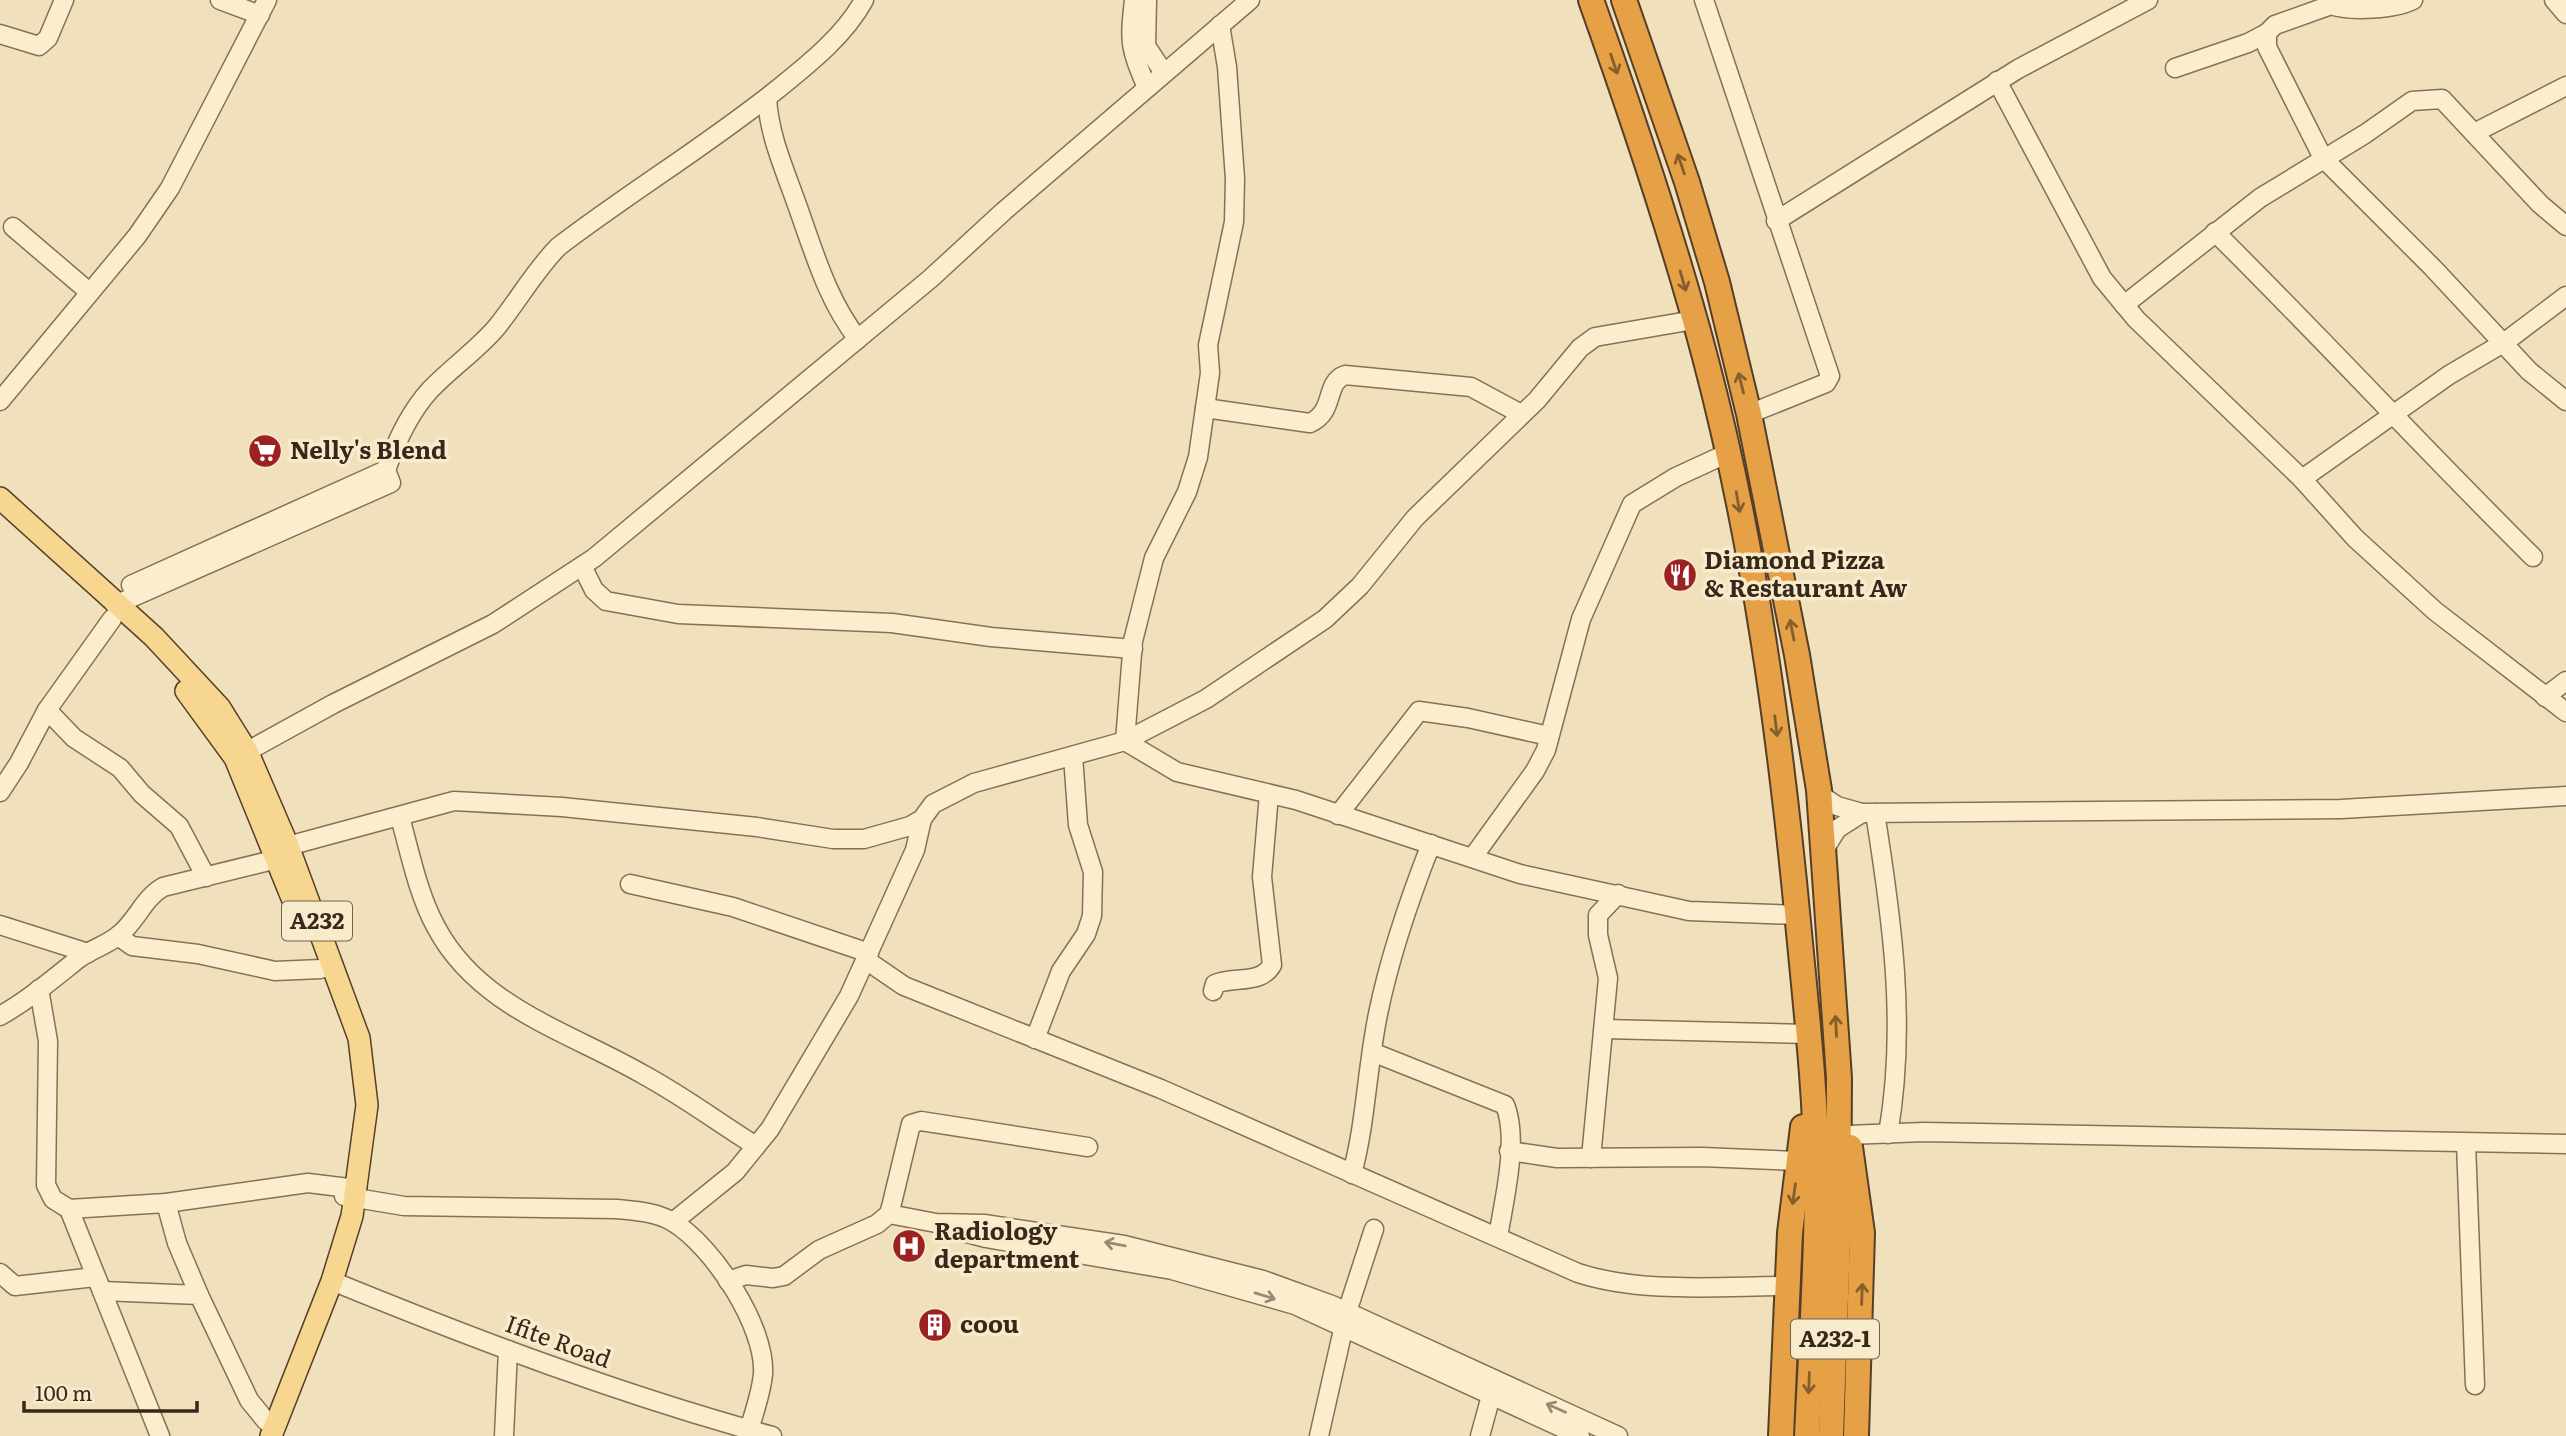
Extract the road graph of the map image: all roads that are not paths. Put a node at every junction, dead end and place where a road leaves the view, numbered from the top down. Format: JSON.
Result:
{"nodes":[{"id":1,"x":64,"y":0,"type":"edge"},
{"id":2,"x":220,"y":0,"type":"edge"},
{"id":3,"x":864,"y":0,"type":"edge"},
{"id":4,"x":1134,"y":0,"type":"edge"},
{"id":5,"x":1147,"y":0,"type":"edge"},
{"id":6,"x":1250,"y":0,"type":"edge"},
{"id":7,"x":1591,"y":0,"type":"edge"},
{"id":8,"x":1624,"y":0,"type":"edge"},
{"id":9,"x":1704,"y":0,"type":"edge"},
{"id":10,"x":2148,"y":0,"type":"edge"},
{"id":11,"x":2413,"y":0,"type":"edge"},
{"id":12,"x":2554,"y":0,"type":"edge"},
{"id":13,"x":2330,"y":2,"type":"edge"},
{"id":14,"x":264,"y":8,"type":"edge"},
{"id":15,"x":2566,"y":14,"type":"edge"},
{"id":16,"x":1220,"y":25,"type":"junction"},
{"id":17,"x":2267,"y":33,"type":"junction"},
{"id":18,"x":0,"y":34,"type":"edge"},
{"id":19,"x":2175,"y":68,"type":"dead end"},
{"id":20,"x":1164,"y":73,"type":"junction"},
{"id":21,"x":1997,"y":81,"type":"junction"},
{"id":22,"x":2566,"y":86,"type":"edge"},
{"id":23,"x":1147,"y":88,"type":"junction"},
{"id":24,"x":767,"y":98,"type":"junction"},
{"id":25,"x":749,"y":112,"type":"junction"},
{"id":26,"x":768,"y":124,"type":"junction"},
{"id":27,"x":2474,"y":133,"type":"junction"},
{"id":28,"x":2323,"y":158,"type":"junction"},
{"id":29,"x":1776,"y":221,"type":"junction"},
{"id":30,"x":2564,"y":221,"type":"edge"},
{"id":31,"x":13,"y":227,"type":"dead end"},
{"id":32,"x":2215,"y":232,"type":"junction"},
{"id":33,"x":88,"y":291,"type":"junction"},
{"id":34,"x":2566,"y":296,"type":"edge"},
{"id":35,"x":2124,"y":305,"type":"junction"},
{"id":36,"x":1694,"y":320,"type":"junction"},
{"id":37,"x":858,"y":339,"type":"junction"},
{"id":38,"x":2505,"y":342,"type":"junction"},
{"id":39,"x":0,"y":401,"type":"edge"},
{"id":40,"x":2566,"y":401,"type":"edge"},
{"id":41,"x":1205,"y":408,"type":"junction"},
{"id":42,"x":1521,"y":414,"type":"junction"},
{"id":43,"x":1749,"y":414,"type":"junction"},
{"id":44,"x":2396,"y":414,"type":"junction"},
{"id":45,"x":1728,"y":453,"type":"junction"},
{"id":46,"x":2302,"y":479,"type":"junction"},
{"id":47,"x":0,"y":498,"type":"edge"},
{"id":48,"x":0,"y":513,"type":"edge"},
{"id":49,"x":2533,"y":557,"type":"dead end"},
{"id":50,"x":582,"y":566,"type":"junction"},
{"id":51,"x":111,"y":607,"type":"junction"},
{"id":52,"x":1133,"y":649,"type":"junction"},
{"id":53,"x":2566,"y":681,"type":"edge"},
{"id":54,"x":2545,"y":696,"type":"junction"},
{"id":55,"x":47,"y":710,"type":"junction"},
{"id":56,"x":2566,"y":712,"type":"edge"},
{"id":57,"x":1549,"y":736,"type":"junction"},
{"id":58,"x":1125,"y":741,"type":"junction"},
{"id":59,"x":241,"y":756,"type":"junction"},
{"id":60,"x":1073,"y":756,"type":"junction"},
{"id":61,"x":0,"y":792,"type":"edge"},
{"id":62,"x":1269,"y":794,"type":"junction"},
{"id":63,"x":1819,"y":794,"type":"junction"},
{"id":64,"x":2566,"y":796,"type":"edge"},
{"id":65,"x":1869,"y":813,"type":"junction"},
{"id":66,"x":1338,"y":815,"type":"junction"},
{"id":67,"x":400,"y":817,"type":"junction"},
{"id":68,"x":922,"y":819,"type":"junction"},
{"id":69,"x":1431,"y":844,"type":"junction"},
{"id":70,"x":1824,"y":850,"type":"junction"},
{"id":71,"x":283,"y":852,"type":"junction"},
{"id":72,"x":1473,"y":857,"type":"junction"},
{"id":73,"x":206,"y":877,"type":"junction"},
{"id":74,"x":630,"y":884,"type":"dead end"},
{"id":75,"x":1618,"y":894,"type":"junction"},
{"id":76,"x":1797,"y":915,"type":"junction"},
{"id":77,"x":0,"y":925,"type":"edge"},
{"id":78,"x":118,"y":936,"type":"junction"},
{"id":79,"x":88,"y":953,"type":"junction"},
{"id":80,"x":867,"y":956,"type":"junction"},
{"id":81,"x":321,"y":969,"type":"junction"},
{"id":82,"x":39,"y":989,"type":"junction"},
{"id":83,"x":1213,"y":991,"type":"dead end"},
{"id":84,"x":0,"y":1016,"type":"edge"},
{"id":85,"x":1604,"y":1029,"type":"junction"},
{"id":86,"x":1807,"y":1034,"type":"junction"},
{"id":87,"x":1035,"y":1040,"type":"junction"},
{"id":88,"x":1372,"y":1052,"type":"junction"},
{"id":89,"x":1811,"y":1078,"type":"junction"},
{"id":90,"x":1839,"y":1078,"type":"junction"},
{"id":91,"x":1888,"y":1134,"type":"junction"},
{"id":92,"x":1848,"y":1135,"type":"junction"},
{"id":93,"x":2466,"y":1143,"type":"junction"},
{"id":94,"x":2566,"y":1144,"type":"edge"},
{"id":95,"x":756,"y":1146,"type":"junction"},
{"id":96,"x":1088,"y":1147,"type":"dead end"},
{"id":97,"x":1509,"y":1151,"type":"junction"},
{"id":98,"x":1591,"y":1158,"type":"junction"},
{"id":99,"x":1798,"y":1161,"type":"junction"},
{"id":100,"x":1352,"y":1174,"type":"junction"},
{"id":101,"x":351,"y":1192,"type":"junction"},
{"id":102,"x":166,"y":1203,"type":"junction"},
{"id":103,"x":69,"y":1209,"type":"junction"},
{"id":104,"x":888,"y":1214,"type":"junction"},
{"id":105,"x":673,"y":1222,"type":"junction"},
{"id":106,"x":1374,"y":1229,"type":"dead end"},
{"id":107,"x":1498,"y":1237,"type":"junction"},
{"id":108,"x":1826,"y":1241,"type":"junction"},
{"id":109,"x":0,"y":1273,"type":"edge"},
{"id":110,"x":332,"y":1281,"type":"junction"},
{"id":111,"x":728,"y":1282,"type":"junction"},
{"id":112,"x":99,"y":1284,"type":"junction"},
{"id":113,"x":1789,"y":1286,"type":"junction"},
{"id":114,"x":199,"y":1295,"type":"junction"},
{"id":115,"x":1345,"y":1319,"type":"junction"},
{"id":116,"x":508,"y":1350,"type":"junction"},
{"id":117,"x":2475,"y":1385,"type":"dead end"},
{"id":118,"x":1493,"y":1388,"type":"junction"},
{"id":119,"x":266,"y":1431,"type":"edge"},
{"id":120,"x":748,"y":1433,"type":"edge"},
{"id":121,"x":160,"y":1436,"type":"edge"},
{"id":122,"x":505,"y":1436,"type":"edge"},
{"id":123,"x":772,"y":1436,"type":"edge"},
{"id":124,"x":1319,"y":1436,"type":"edge"},
{"id":125,"x":1480,"y":1436,"type":"edge"},
{"id":126,"x":1580,"y":1436,"type":"edge"},
{"id":127,"x":1618,"y":1436,"type":"edge"},
{"id":128,"x":1782,"y":1436,"type":"edge"},
{"id":129,"x":1807,"y":1436,"type":"edge"},
{"id":130,"x":1831,"y":1436,"type":"edge"},
{"id":131,"x":1856,"y":1436,"type":"edge"}],
"edges":[{"from":1,"to":18,"type":"street"},
{"from":2,"to":14,"type":"street"},
{"from":3,"to":24,"type":"street"},
{"from":4,"to":23,"type":"street"},
{"from":5,"to":20,"type":"street"},
{"from":6,"to":16,"type":"street"},
{"from":7,"to":36,"type":"highway","number":"A232-1","one_way":true},
{"from":43,"to":8,"type":"highway","number":"A232-1","one_way":true},
{"from":9,"to":29,"type":"street"},
{"from":10,"to":21,"type":"street"},
{"from":11,"to":13,"type":"street"},
{"from":12,"to":15,"type":"street"},
{"from":13,"to":17,"type":"street"},
{"from":14,"to":33,"type":"street"},
{"from":16,"to":20,"type":"street"},
{"from":16,"to":41,"type":"street"},
{"from":17,"to":19,"type":"street"},
{"from":17,"to":28,"type":"street"},
{"from":20,"to":23,"type":"street"},
{"from":21,"to":29,"type":"street"},
{"from":21,"to":35,"type":"street"},
{"from":22,"to":27,"type":"street"},
{"from":23,"to":37,"type":"street"},
{"from":24,"to":25,"type":"street"},
{"from":24,"to":26,"type":"street"},
{"from":25,"to":26,"type":"street"},
{"from":25,"to":51,"type":"street"},
{"from":26,"to":37,"type":"street"},
{"from":27,"to":28,"type":"street"},
{"from":27,"to":30,"type":"street"},
{"from":28,"to":32,"type":"street"},
{"from":28,"to":38,"type":"street"},
{"from":29,"to":43,"type":"street"},
{"from":31,"to":33,"type":"street"},
{"from":32,"to":35,"type":"street"},
{"from":32,"to":44,"type":"street"},
{"from":33,"to":39,"type":"street"},
{"from":34,"to":38,"type":"street"},
{"from":35,"to":46,"type":"street"},
{"from":36,"to":42,"type":"street"},
{"from":36,"to":45,"type":"highway","number":"A232-1"},
{"from":37,"to":50,"type":"street"},
{"from":38,"to":40,"type":"street"},
{"from":38,"to":44,"type":"street"},
{"from":41,"to":42,"type":"street"},
{"from":41,"to":52,"type":"street"},
{"from":42,"to":58,"type":"street"},
{"from":63,"to":43,"type":"highway","number":"A232-1","one_way":true},
{"from":44,"to":46,"type":"street"},
{"from":44,"to":49,"type":"street"},
{"from":45,"to":57,"type":"street"},
{"from":45,"to":76,"type":"highway","number":"A232-1","one_way":true},
{"from":46,"to":54,"type":"street"},
{"from":47,"to":51,"type":"main road","number":"A232"},
{"from":48,"to":51,"type":"main road","number":"A232"},
{"from":50,"to":52,"type":"street"},
{"from":50,"to":59,"type":"street"},
{"from":51,"to":55,"type":"street"},
{"from":51,"to":59,"type":"main road","number":"A232"},
{"from":52,"to":58,"type":"street"},
{"from":53,"to":54,"type":"street"},
{"from":54,"to":56,"type":"street"},
{"from":55,"to":61,"type":"street"},
{"from":55,"to":73,"type":"street"},
{"from":57,"to":66,"type":"street"},
{"from":57,"to":72,"type":"street"},
{"from":58,"to":60,"type":"street"},
{"from":58,"to":62,"type":"street"},
{"from":59,"to":71,"type":"main road","number":"A232"},
{"from":60,"to":68,"type":"street"},
{"from":60,"to":87,"type":"street"},
{"from":62,"to":66,"type":"street"},
{"from":62,"to":83,"type":"street"},
{"from":63,"to":65,"type":"street"},
{"from":63,"to":70,"type":"highway","number":"A232-1"},
{"from":64,"to":65,"type":"street"},
{"from":65,"to":70,"type":"street"},
{"from":65,"to":91,"type":"street"},
{"from":66,"to":69,"type":"street"},
{"from":67,"to":68,"type":"street"},
{"from":67,"to":71,"type":"street"},
{"from":67,"to":95,"type":"street"},
{"from":68,"to":80,"type":"street"},
{"from":69,"to":72,"type":"street"},
{"from":69,"to":88,"type":"street"},
{"from":90,"to":70,"type":"highway","number":"A232-1","one_way":true},
{"from":71,"to":73,"type":"street"},
{"from":71,"to":81,"type":"main road","number":"A232"},
{"from":71,"to":101,"type":"main road","number":"A232"},
{"from":72,"to":75,"type":"street"},
{"from":73,"to":78,"type":"street"},
{"from":74,"to":80,"type":"street"},
{"from":75,"to":76,"type":"street"},
{"from":75,"to":85,"type":"street"},
{"from":76,"to":86,"type":"highway","number":"A232-1"},
{"from":77,"to":79,"type":"street"},
{"from":78,"to":79,"type":"street"},
{"from":78,"to":81,"type":"street"},
{"from":79,"to":82,"type":"street"},
{"from":80,"to":87,"type":"street"},
{"from":80,"to":95,"type":"street"},
{"from":81,"to":101,"type":"main road","number":"A232"},
{"from":82,"to":84,"type":"street"},
{"from":82,"to":103,"type":"street"},
{"from":85,"to":86,"type":"street"},
{"from":85,"to":98,"type":"street"},
{"from":86,"to":89,"type":"highway","number":"A232-1"},
{"from":87,"to":100,"type":"street"},
{"from":88,"to":97,"type":"street"},
{"from":88,"to":100,"type":"street"},
{"from":89,"to":99,"type":"highway"},
{"from":89,"to":108,"type":"highway","number":"A232-1"},
{"from":90,"to":92,"type":"highway"},
{"from":90,"to":108,"type":"highway","number":"A232-1"},
{"from":91,"to":92,"type":"street"},
{"from":91,"to":93,"type":"street"},
{"from":131,"to":92,"type":"highway","one_way":true},
{"from":93,"to":94,"type":"street"},
{"from":93,"to":117,"type":"street"},
{"from":95,"to":105,"type":"street"},
{"from":96,"to":104,"type":"street"},
{"from":97,"to":98,"type":"street"},
{"from":97,"to":107,"type":"street"},
{"from":98,"to":99,"type":"street"},
{"from":99,"to":113,"type":"highway","one_way":true},
{"from":100,"to":107,"type":"street"},
{"from":101,"to":102,"type":"street"},
{"from":101,"to":105,"type":"street"},
{"from":101,"to":110,"type":"main road","number":"A232"},
{"from":101,"to":119,"type":"main road","number":"A232"},
{"from":102,"to":103,"type":"street"},
{"from":102,"to":114,"type":"street"},
{"from":103,"to":112,"type":"street"},
{"from":104,"to":111,"type":"street"},
{"from":104,"to":115,"type":"street"},
{"from":105,"to":111,"type":"street"},
{"from":106,"to":115,"type":"street"},
{"from":107,"to":113,"type":"street"},
{"from":108,"to":129,"type":"highway","number":"A232-1","one_way":true},
{"from":108,"to":130,"type":"highway","number":"A232-1"},
{"from":109,"to":112,"type":"street"},
{"from":110,"to":116,"type":"street","name":"Ifite Road"},
{"from":110,"to":119,"type":"main road","number":"A232"},
{"from":111,"to":120,"type":"street"},
{"from":112,"to":114,"type":"street"},
{"from":112,"to":121,"type":"street"},
{"from":113,"to":128,"type":"highway"},
{"from":114,"to":119,"type":"street"},
{"from":115,"to":118,"type":"street"},
{"from":115,"to":124,"type":"street"},
{"from":116,"to":120,"type":"street","name":"Ifite Road"},
{"from":116,"to":122,"type":"street"},
{"from":118,"to":125,"type":"street"},
{"from":118,"to":126,"type":"street"},
{"from":127,"to":118,"type":"street","one_way":true},
{"from":120,"to":123,"type":"street","name":"Ifite Road"}]}
